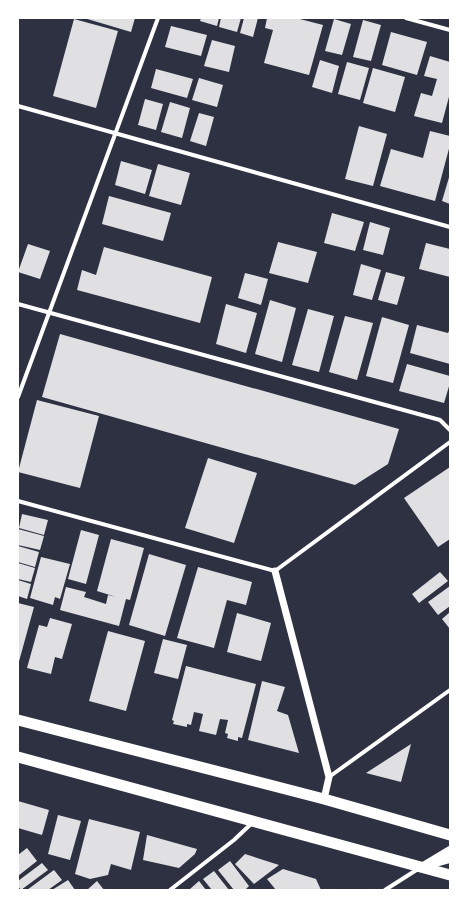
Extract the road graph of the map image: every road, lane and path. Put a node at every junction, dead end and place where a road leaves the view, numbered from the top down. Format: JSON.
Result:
{"nodes":[{"id":1,"x":158,"y":18,"type":"edge"},
{"id":2,"x":406,"y":18,"type":"edge"},
{"id":3,"x":450,"y":30,"type":"edge"},
{"id":4,"x":18,"y":106,"type":"edge"},
{"id":5,"x":116,"y":133,"type":"junction"},
{"id":6,"x":450,"y":227,"type":"edge"},
{"id":7,"x":18,"y":304,"type":"edge"},
{"id":8,"x":50,"y":313,"type":"junction"},
{"id":9,"x":18,"y":397,"type":"edge"},
{"id":10,"x":450,"y":430,"type":"edge"},
{"id":11,"x":450,"y":442,"type":"edge"},
{"id":12,"x":18,"y":501,"type":"edge"},
{"id":13,"x":275,"y":571,"type":"junction"},
{"id":14,"x":450,"y":690,"type":"edge"},
{"id":15,"x":18,"y":720,"type":"edge"},
{"id":16,"x":18,"y":757,"type":"edge"},
{"id":17,"x":329,"y":777,"type":"junction"},
{"id":18,"x":324,"y":799,"type":"junction"},
{"id":19,"x":254,"y":822,"type":"junction"},
{"id":20,"x":450,"y":836,"type":"edge"},
{"id":21,"x":450,"y":850,"type":"edge"},
{"id":22,"x":450,"y":859,"type":"edge"},
{"id":23,"x":420,"y":868,"type":"junction"},
{"id":24,"x":450,"y":875,"type":"edge"},
{"id":25,"x":170,"y":890,"type":"edge"},
{"id":26,"x":385,"y":890,"type":"edge"}],
"edges":[{"from":1,"to":5,"type":"street"},
{"from":2,"to":3,"type":"street"},
{"from":4,"to":5,"type":"street"},
{"from":5,"to":6,"type":"street"},
{"from":5,"to":8,"type":"street"},
{"from":7,"to":8,"type":"street"},
{"from":8,"to":9,"type":"street"},
{"from":8,"to":10,"type":"street"},
{"from":11,"to":13,"type":"street"},
{"from":12,"to":13,"type":"street"},
{"from":13,"to":17,"type":"street"},
{"from":14,"to":17,"type":"street"},
{"from":15,"to":18,"type":"highway"},
{"from":16,"to":19,"type":"highway"},
{"from":17,"to":18,"type":"street"},
{"from":18,"to":20,"type":"highway"},
{"from":19,"to":23,"type":"highway"},
{"from":19,"to":25,"type":"street"},
{"from":21,"to":23,"type":"main road"},
{"from":22,"to":23,"type":"main road"},
{"from":23,"to":24,"type":"highway"},
{"from":23,"to":26,"type":"street"}]}
